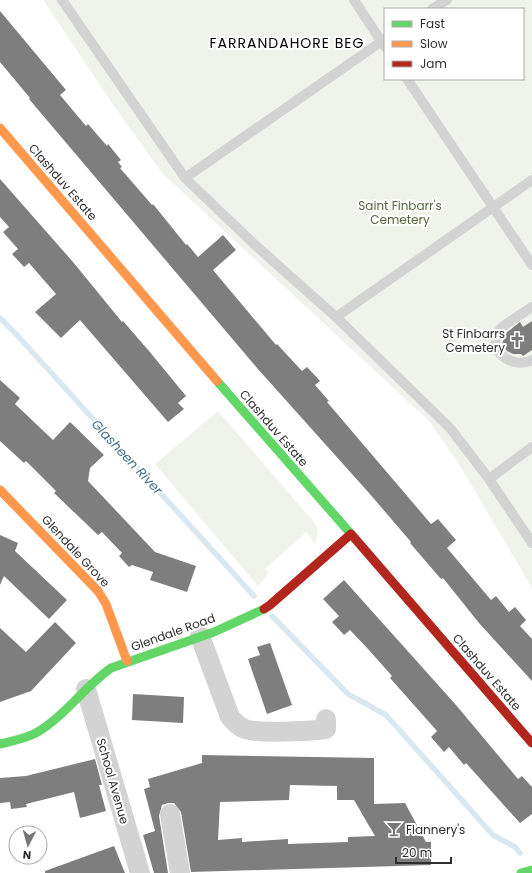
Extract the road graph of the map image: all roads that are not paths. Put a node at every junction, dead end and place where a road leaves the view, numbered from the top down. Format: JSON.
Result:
{"nodes":[{"id":1,"x":62,"y":0,"type":"edge"},
{"id":2,"x":354,"y":0,"type":"edge"},
{"id":3,"x":447,"y":0,"type":"edge"},
{"id":4,"x":434,"y":8,"type":"edge"},
{"id":5,"x":384,"y":42,"type":"edge"},
{"id":6,"x":408,"y":80,"type":"edge"},
{"id":7,"x":0,"y":128,"type":"edge"},
{"id":8,"x":185,"y":178,"type":"junction"},
{"id":9,"x":532,"y":180,"type":"edge"},
{"id":10,"x":492,"y":206,"type":"junction"},
{"id":11,"x":532,"y":265,"type":"edge"},
{"id":12,"x":532,"y":307,"type":"edge"},
{"id":13,"x":336,"y":317,"type":"junction"},
{"id":14,"x":532,"y":360,"type":"edge"},
{"id":15,"x":532,"y":447,"type":"edge"},
{"id":16,"x":489,"y":479,"type":"junction"},
{"id":17,"x":0,"y":490,"type":"edge"},
{"id":18,"x":351,"y":534,"type":"junction"},
{"id":19,"x":532,"y":543,"type":"edge"},
{"id":20,"x":200,"y":636,"type":"junction"},
{"id":21,"x":127,"y":661,"type":"junction"},
{"id":22,"x":86,"y":689,"type":"junction"},
{"id":23,"x":326,"y":719,"type":"dead end"},
{"id":24,"x":532,"y":743,"type":"edge"},
{"id":25,"x":0,"y":744,"type":"edge"},
{"id":26,"x":170,"y":814,"type":"dead end"},
{"id":27,"x":532,"y":870,"type":"edge"},
{"id":28,"x":140,"y":873,"type":"edge"},
{"id":29,"x":180,"y":873,"type":"edge"},
{"id":30,"x":522,"y":873,"type":"edge"}],
"edges":[{"from":1,"to":8,"type":"lane"},
{"from":2,"to":5,"type":"lane"},
{"from":3,"to":4,"type":"lane"},
{"from":5,"to":8,"type":"lane"},
{"from":6,"to":10,"type":"lane"},
{"from":7,"to":18,"type":"street","name":"Clashduv Estate"},
{"from":8,"to":13,"type":"lane"},
{"from":9,"to":10,"type":"lane"},
{"from":10,"to":11,"type":"lane"},
{"from":10,"to":13,"type":"lane"},
{"from":12,"to":14,"type":"lane"},
{"from":13,"to":16,"type":"lane"},
{"from":15,"to":16,"type":"lane"},
{"from":16,"to":19,"type":"lane"},
{"from":17,"to":21,"type":"street","name":"Glendale Grove"},
{"from":18,"to":20,"type":"street","name":"Glendale Road"},
{"from":18,"to":24,"type":"street","name":"Clashduv Estate"},
{"from":20,"to":21,"type":"street","name":"Glendale Road"},
{"from":20,"to":23,"type":"street"},
{"from":21,"to":22,"type":"street","name":"Glendale Road"},
{"from":22,"to":25,"type":"street","name":"Glendale Road"},
{"from":22,"to":28,"type":"street","name":"School Avenue"},
{"from":26,"to":29,"type":"street"},
{"from":27,"to":30,"type":"street"}]}
